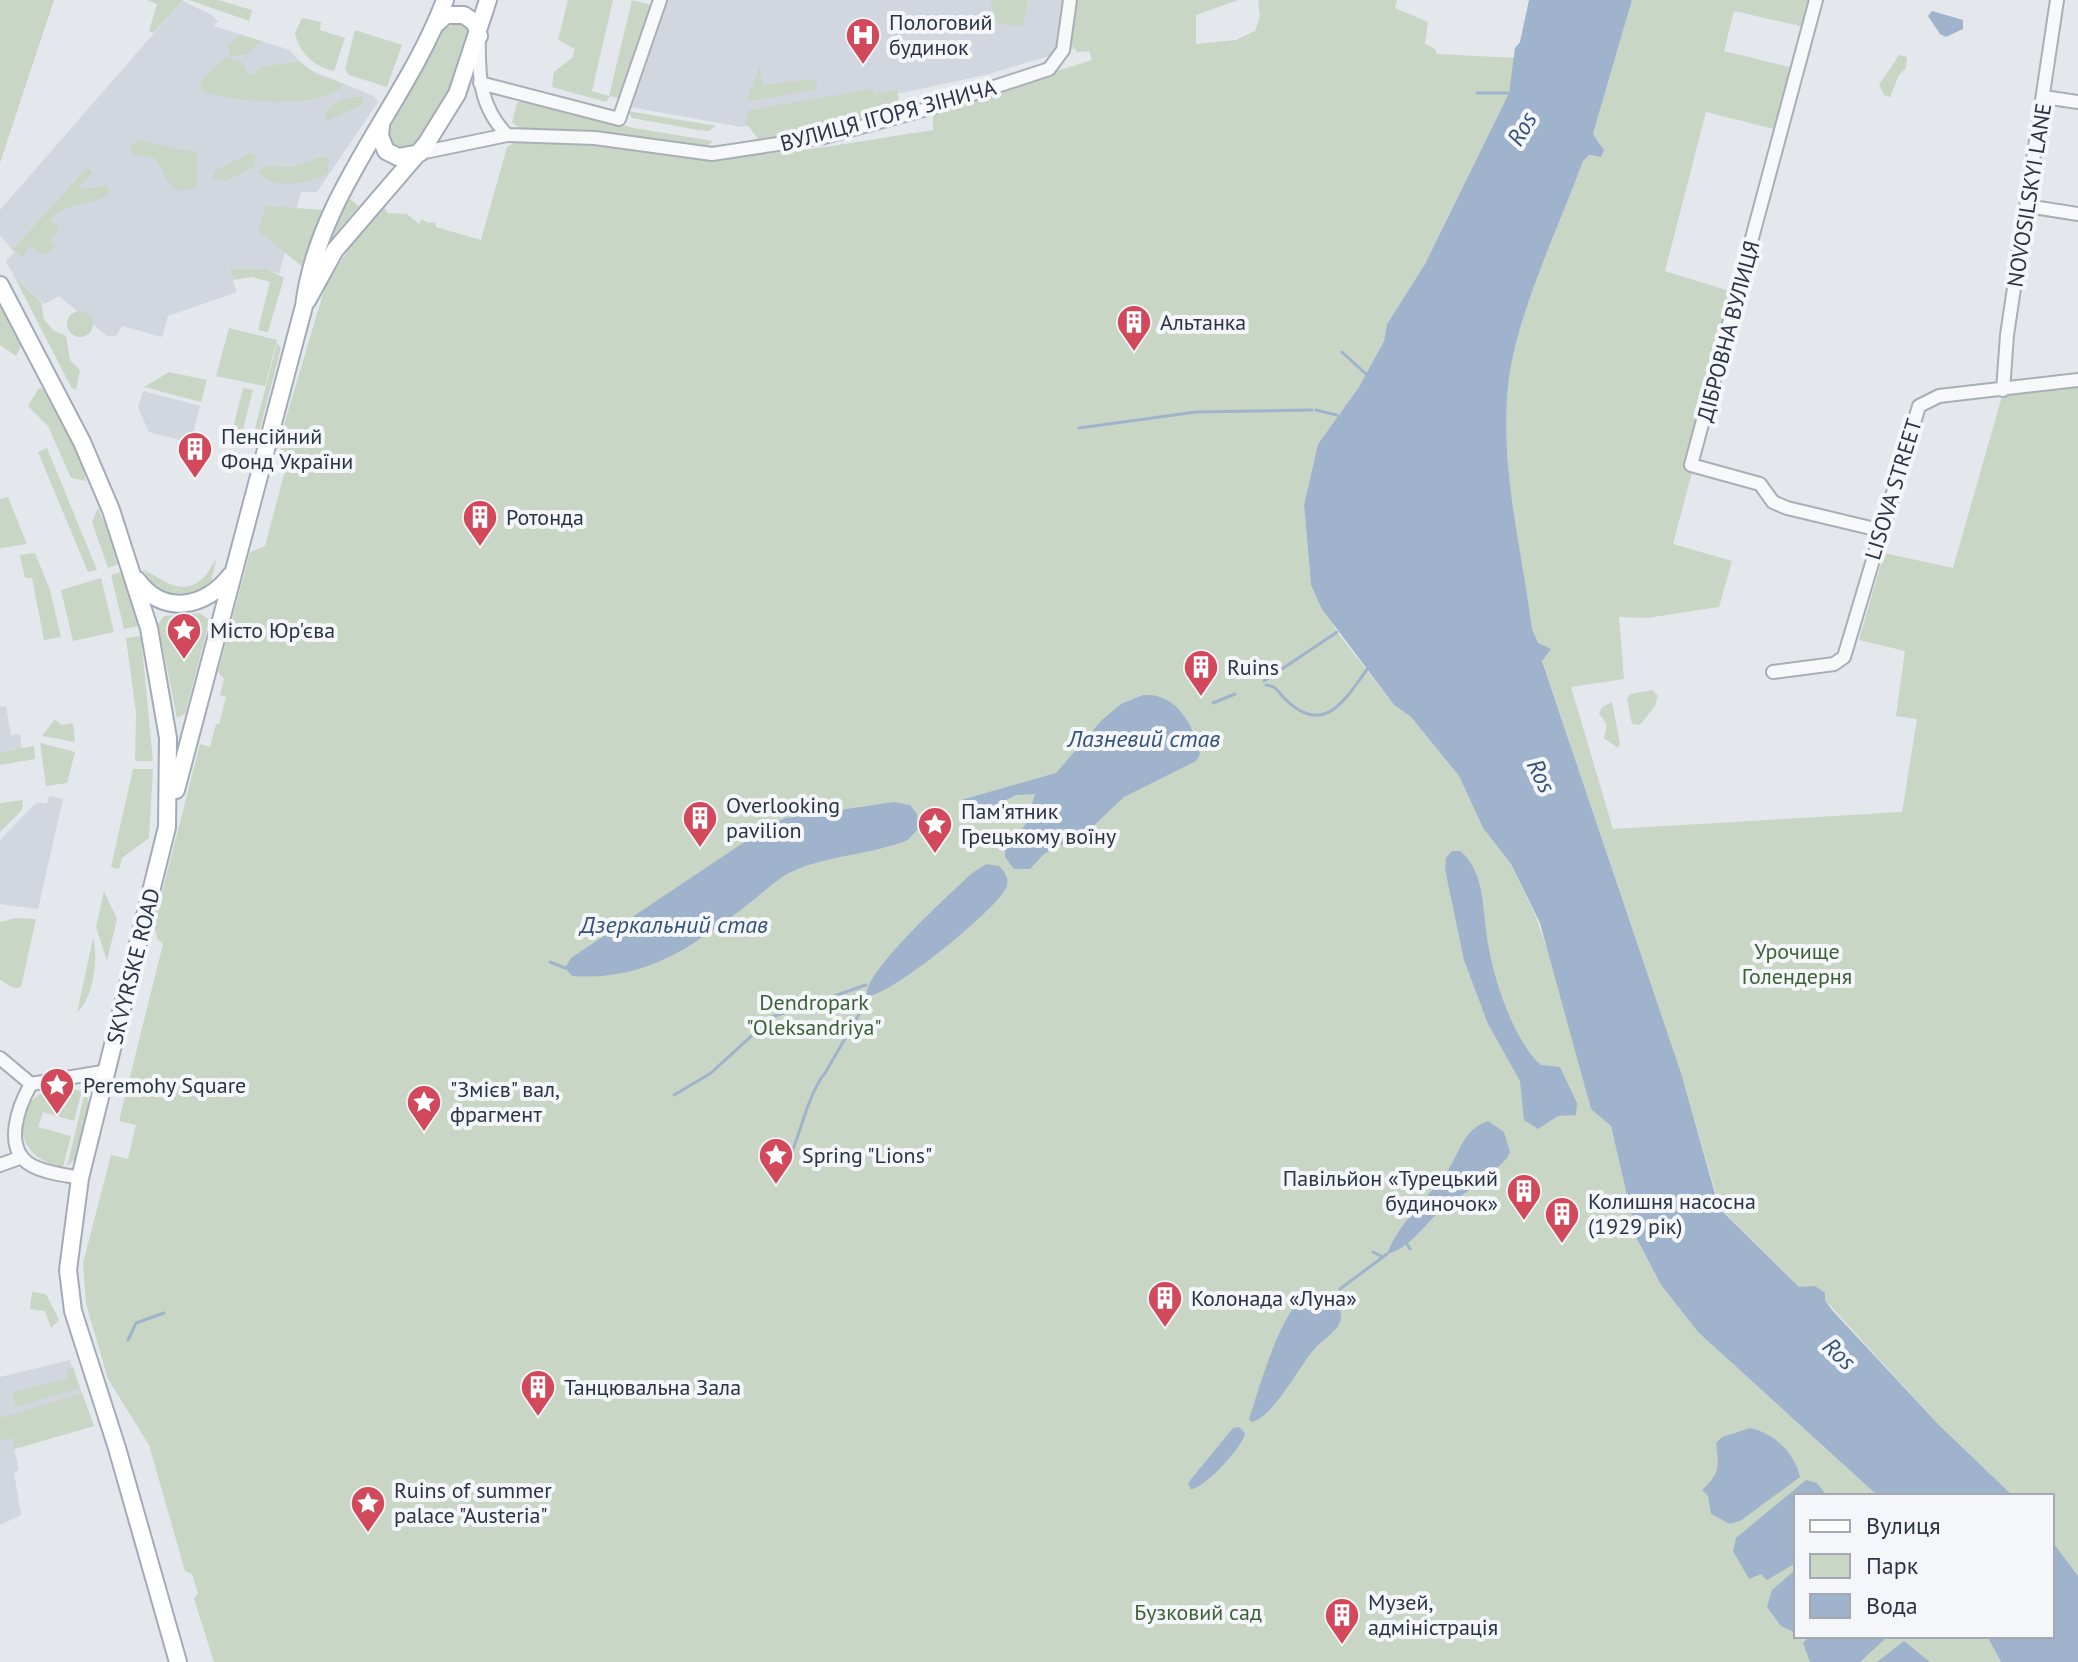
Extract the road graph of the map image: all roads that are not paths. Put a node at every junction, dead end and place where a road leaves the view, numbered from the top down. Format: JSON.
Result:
{"nodes":[{"id":1,"x":445,"y":0,"type":"edge"},
{"id":2,"x":488,"y":0,"type":"edge"},
{"id":3,"x":660,"y":0,"type":"edge"},
{"id":4,"x":1070,"y":0,"type":"edge"},
{"id":5,"x":1816,"y":0,"type":"edge"},
{"id":6,"x":2057,"y":0,"type":"edge"},
{"id":7,"x":435,"y":25,"type":"junction"},
{"id":8,"x":479,"y":36,"type":"junction"},
{"id":9,"x":480,"y":83,"type":"junction"},
{"id":10,"x":2044,"y":97,"type":"junction"},
{"id":11,"x":2078,"y":102,"type":"edge"},
{"id":12,"x":382,"y":124,"type":"junction"},
{"id":13,"x":507,"y":135,"type":"junction"},
{"id":14,"x":420,"y":153,"type":"junction"},
{"id":15,"x":341,"y":196,"type":"junction"},
{"id":16,"x":2027,"y":206,"type":"junction"},
{"id":17,"x":364,"y":214,"type":"junction"},
{"id":18,"x":2078,"y":214,"type":"edge"},
{"id":19,"x":0,"y":285,"type":"edge"},
{"id":20,"x":304,"y":306,"type":"junction"},
{"id":21,"x":2078,"y":380,"type":"edge"},
{"id":22,"x":2003,"y":390,"type":"junction"},
{"id":23,"x":1879,"y":530,"type":"junction"},
{"id":24,"x":234,"y":570,"type":"junction"},
{"id":25,"x":133,"y":575,"type":"junction"},
{"id":26,"x":1773,"y":672,"type":"dead end"},
{"id":27,"x":167,"y":827,"type":"junction"},
{"id":28,"x":0,"y":1058,"type":"edge"},
{"id":29,"x":108,"y":1071,"type":"junction"},
{"id":30,"x":31,"y":1084,"type":"junction"},
{"id":31,"x":22,"y":1157,"type":"junction"},
{"id":32,"x":0,"y":1165,"type":"edge"},
{"id":33,"x":80,"y":1178,"type":"junction"},
{"id":34,"x":178,"y":1662,"type":"edge"}],
"edges":[{"from":1,"to":7,"type":"main road"},
{"from":2,"to":8,"type":"main road"},
{"from":3,"to":9,"type":"street"},
{"from":4,"to":13,"type":"street","name":"ВУЛИЦЯ ІГОРЯ ЗІНИЧА"},
{"from":5,"to":23,"type":"street","name":"ДІБРОВНА ВУЛИЦЯ"},
{"from":6,"to":10,"type":"street","name":"NOVOSILSKYI LANE"},
{"from":7,"to":8,"type":"main road"},
{"from":7,"to":12,"type":"main road"},
{"from":8,"to":9,"type":"street"},
{"from":8,"to":14,"type":"main road"},
{"from":9,"to":13,"type":"street"},
{"from":10,"to":11,"type":"street"},
{"from":10,"to":16,"type":"street","name":"NOVOSILSKYI LANE"},
{"from":12,"to":14,"type":"main road"},
{"from":12,"to":15,"type":"main road"},
{"from":13,"to":14,"type":"street","name":"ВУЛИЦЯ ІГОРЯ ЗІНИЧА"},
{"from":14,"to":17,"type":"main road"},
{"from":15,"to":17,"type":"main road"},
{"from":15,"to":20,"type":"main road"},
{"from":16,"to":18,"type":"street"},
{"from":16,"to":22,"type":"street","name":"NOVOSILSKYI LANE"},
{"from":17,"to":20,"type":"main road"},
{"from":19,"to":25,"type":"main road","name":"SKVYRSKE ROAD"},
{"from":20,"to":24,"type":"main road"},
{"from":21,"to":22,"type":"street","name":"LISOVA STREET"},
{"from":22,"to":23,"type":"street","name":"LISOVA STREET"},
{"from":23,"to":26,"type":"street","name":"LISOVA STREET"},
{"from":24,"to":25,"type":"main road"},
{"from":24,"to":27,"type":"main road"},
{"from":25,"to":27,"type":"main road","name":"SKVYRSKE ROAD"},
{"from":27,"to":29,"type":"main road","name":"SKVYRSKE ROAD"},
{"from":28,"to":30,"type":"street"},
{"from":29,"to":30,"type":"street"},
{"from":29,"to":33,"type":"main road","name":"SKVYRSKE ROAD"},
{"from":30,"to":31,"type":"street"},
{"from":31,"to":32,"type":"street"},
{"from":31,"to":33,"type":"street"},
{"from":33,"to":34,"type":"main road","name":"SKVYRSKE ROAD"}]}
